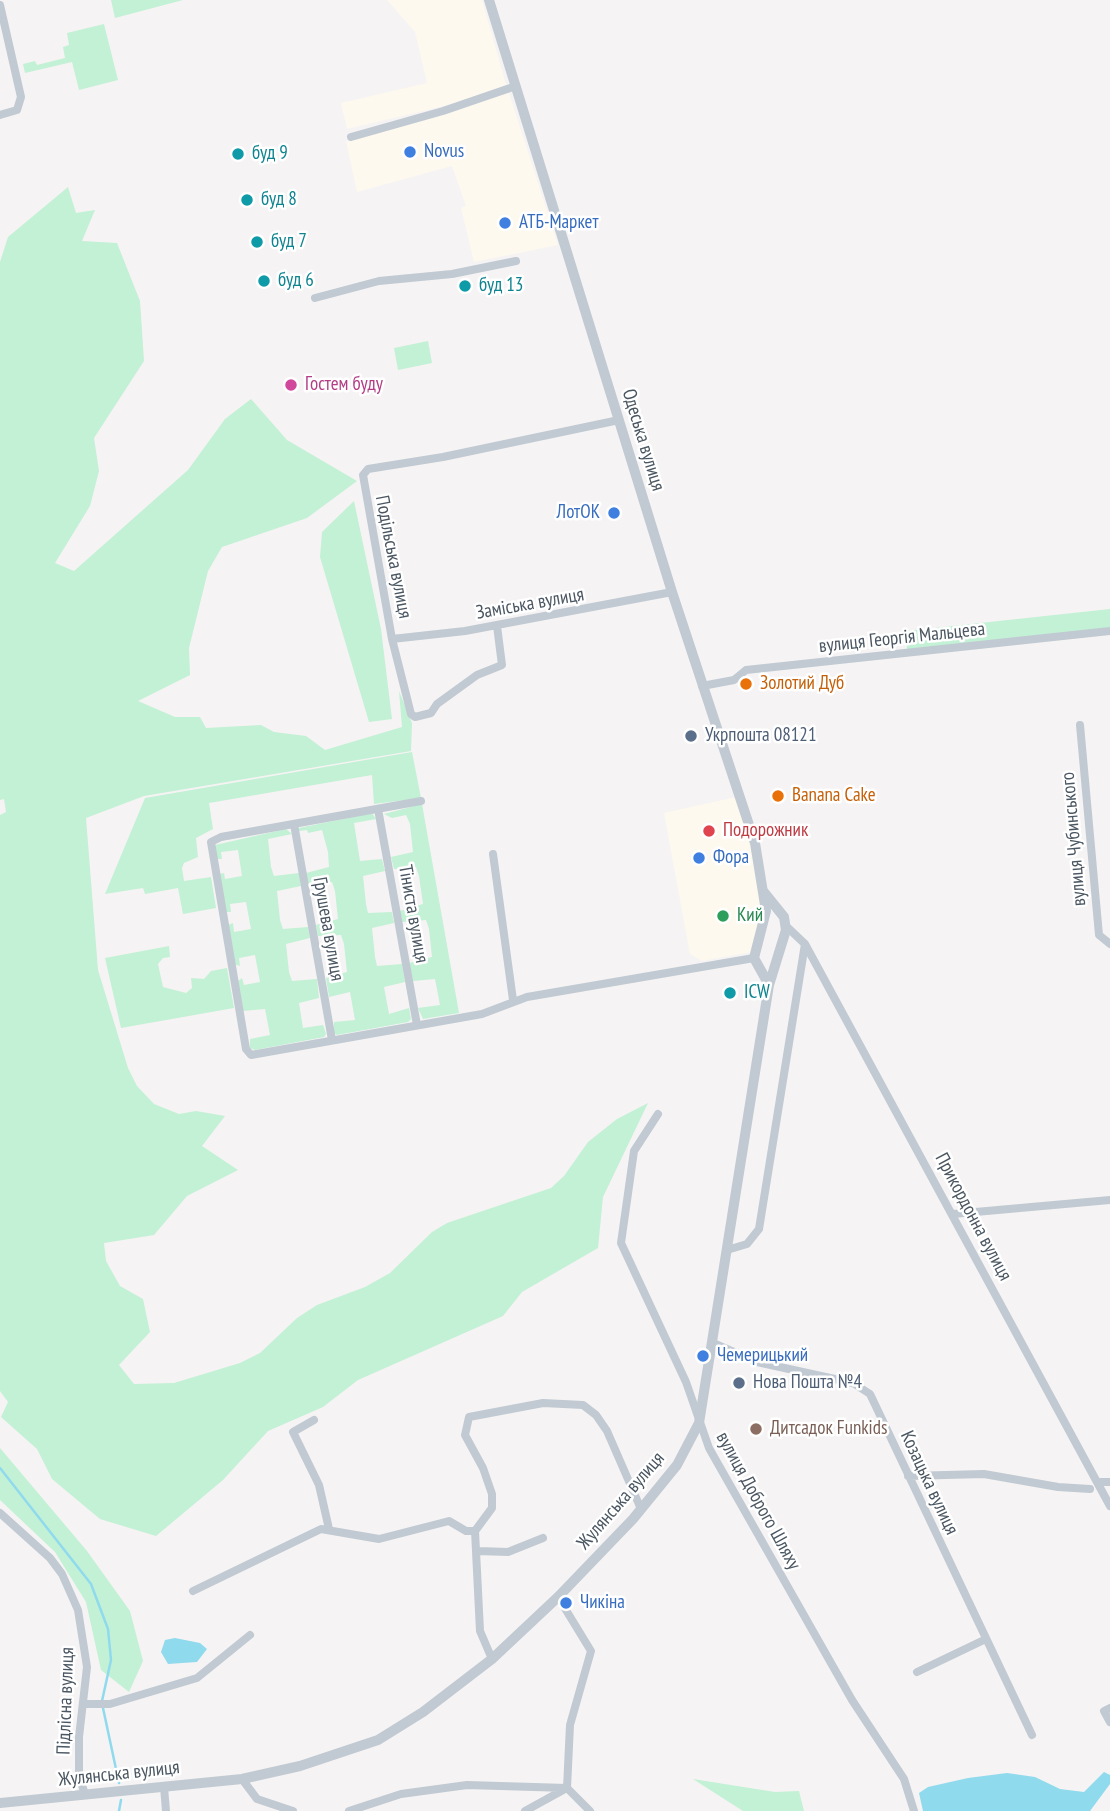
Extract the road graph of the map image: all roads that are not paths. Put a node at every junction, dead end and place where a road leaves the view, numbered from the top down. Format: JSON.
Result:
{"nodes":[{"id":1,"x":489,"y":0,"type":"edge"},
{"id":2,"x":0,"y":5,"type":"edge"},
{"id":3,"x":516,"y":86,"type":"junction"},
{"id":4,"x":0,"y":115,"type":"edge"},
{"id":5,"x":351,"y":137,"type":"dead end"},
{"id":6,"x":516,"y":261,"type":"dead end"},
{"id":7,"x":315,"y":298,"type":"dead end"},
{"id":8,"x":619,"y":420,"type":"junction"},
{"id":9,"x":672,"y":592,"type":"junction"},
{"id":10,"x":497,"y":626,"type":"junction"},
{"id":11,"x":1110,"y":631,"type":"edge"},
{"id":12,"x":392,"y":639,"type":"junction"},
{"id":13,"x":702,"y":686,"type":"junction"},
{"id":14,"x":1080,"y":725,"type":"dead end"},
{"id":15,"x":421,"y":801,"type":"dead end"},
{"id":16,"x":378,"y":809,"type":"junction"},
{"id":17,"x":294,"y":824,"type":"junction"},
{"id":18,"x":493,"y":854,"type":"dead end"},
{"id":19,"x":763,"y":891,"type":"junction"},
{"id":20,"x":780,"y":913,"type":"junction"},
{"id":21,"x":765,"y":918,"type":"junction"},
{"id":22,"x":786,"y":926,"type":"junction"},
{"id":23,"x":805,"y":944,"type":"junction"},
{"id":24,"x":1110,"y":944,"type":"edge"},
{"id":25,"x":755,"y":961,"type":"junction"},
{"id":26,"x":775,"y":962,"type":"junction"},
{"id":27,"x":769,"y":985,"type":"junction"},
{"id":28,"x":513,"y":1000,"type":"junction"},
{"id":29,"x":417,"y":1026,"type":"junction"},
{"id":30,"x":332,"y":1040,"type":"junction"},
{"id":31,"x":658,"y":1114,"type":"dead end"},
{"id":32,"x":1110,"y":1200,"type":"edge"},
{"id":33,"x":953,"y":1214,"type":"junction"},
{"id":34,"x":727,"y":1250,"type":"junction"},
{"id":35,"x":713,"y":1343,"type":"junction"},
{"id":36,"x":314,"y":1420,"type":"dead end"},
{"id":37,"x":699,"y":1423,"type":"junction"},
{"id":38,"x":908,"y":1476,"type":"junction"},
{"id":39,"x":1090,"y":1489,"type":"dead end"},
{"id":40,"x":1110,"y":1506,"type":"edge"},
{"id":41,"x":641,"y":1509,"type":"junction"},
{"id":42,"x":0,"y":1513,"type":"edge"},
{"id":43,"x":329,"y":1529,"type":"junction"},
{"id":44,"x":475,"y":1531,"type":"junction"},
{"id":45,"x":543,"y":1538,"type":"dead end"},
{"id":46,"x":478,"y":1551,"type":"junction"},
{"id":47,"x":193,"y":1591,"type":"dead end"},
{"id":48,"x":558,"y":1597,"type":"junction"},
{"id":49,"x":250,"y":1635,"type":"dead end"},
{"id":50,"x":985,"y":1640,"type":"junction"},
{"id":51,"x":492,"y":1659,"type":"junction"},
{"id":52,"x":917,"y":1672,"type":"dead end"},
{"id":53,"x":84,"y":1704,"type":"junction"},
{"id":54,"x":1110,"y":1708,"type":"edge"},
{"id":55,"x":1110,"y":1722,"type":"edge"},
{"id":56,"x":1032,"y":1735,"type":"dead end"},
{"id":57,"x":242,"y":1779,"type":"junction"},
{"id":58,"x":164,"y":1787,"type":"junction"},
{"id":59,"x":567,"y":1788,"type":"junction"},
{"id":60,"x":85,"y":1795,"type":"junction"},
{"id":61,"x":0,"y":1803,"type":"edge"},
{"id":62,"x":166,"y":1811,"type":"edge"},
{"id":63,"x":293,"y":1811,"type":"edge"},
{"id":64,"x":349,"y":1811,"type":"edge"},
{"id":65,"x":525,"y":1811,"type":"edge"},
{"id":66,"x":590,"y":1811,"type":"edge"},
{"id":67,"x":914,"y":1811,"type":"edge"}],
"edges":[{"from":1,"to":3,"type":"street","name":"Одеська вулиця"},
{"from":2,"to":4,"type":"street"},
{"from":3,"to":5,"type":"street"},
{"from":3,"to":8,"type":"street","name":"Одеська вулиця"},
{"from":6,"to":7,"type":"street"},
{"from":8,"to":9,"type":"street","name":"Одеська вулиця"},
{"from":8,"to":12,"type":"street","name":"Подільська вулиця"},
{"from":9,"to":10,"type":"street","name":"Заміська вулиця"},
{"from":9,"to":13,"type":"street","name":"Одеська вулиця"},
{"from":10,"to":12,"type":"street","name":"Заміська вулиця"},
{"from":10,"to":12,"type":"street","name":"Подільська вулиця"},
{"from":11,"to":13,"type":"street","name":"вулиця Георгія Мальцева"},
{"from":13,"to":19,"type":"street","name":"Одеська вулиця"},
{"from":14,"to":24,"type":"street","name":"вулиця Чубинського"},
{"from":15,"to":16,"type":"street"},
{"from":16,"to":17,"type":"street"},
{"from":16,"to":29,"type":"street","name":"Тіниста вулиця"},
{"from":17,"to":30,"type":"street","name":"Грушева вулиця"},
{"from":17,"to":30,"type":"street"},
{"from":18,"to":28,"type":"street"},
{"from":19,"to":20,"type":"street"},
{"from":19,"to":21,"type":"street"},
{"from":20,"to":21,"type":"street"},
{"from":20,"to":22,"type":"street"},
{"from":21,"to":25,"type":"street"},
{"from":22,"to":23,"type":"street","name":"Прикордонна вулиця"},
{"from":22,"to":26,"type":"street","name":"Жулянська вулиця"},
{"from":23,"to":33,"type":"street","name":"Прикордонна вулиця"},
{"from":23,"to":34,"type":"street"},
{"from":25,"to":26,"type":"street"},
{"from":25,"to":27,"type":"street"},
{"from":25,"to":28,"type":"street"},
{"from":26,"to":27,"type":"street","name":"Жулянська вулиця"},
{"from":27,"to":34,"type":"street","name":"Жулянська вулиця"},
{"from":28,"to":29,"type":"street"},
{"from":29,"to":30,"type":"street"},
{"from":31,"to":37,"type":"street","name":"вулиця Доброго Шляху"},
{"from":32,"to":33,"type":"street"},
{"from":33,"to":40,"type":"street","name":"Прикордонна вулиця"},
{"from":34,"to":35,"type":"street","name":"Жулянська вулиця"},
{"from":35,"to":37,"type":"street","name":"Жулянська вулиця"},
{"from":35,"to":38,"type":"street","name":"Козацька вулиця"},
{"from":36,"to":43,"type":"street"},
{"from":37,"to":41,"type":"street","name":"Жулянська вулиця"},
{"from":37,"to":67,"type":"street","name":"вулиця Доброго Шляху"},
{"from":38,"to":39,"type":"street"},
{"from":38,"to":50,"type":"street","name":"Козацька вулиця"},
{"from":41,"to":44,"type":"street"},
{"from":41,"to":48,"type":"street","name":"Жулянська вулиця"},
{"from":42,"to":53,"type":"street","name":"Підлісна вулиця"},
{"from":43,"to":44,"type":"street"},
{"from":43,"to":47,"type":"street"},
{"from":44,"to":46,"type":"street"},
{"from":45,"to":46,"type":"street"},
{"from":46,"to":51,"type":"street"},
{"from":48,"to":51,"type":"street","name":"Жулянська вулиця"},
{"from":48,"to":59,"type":"street"},
{"from":49,"to":53,"type":"street"},
{"from":50,"to":52,"type":"street"},
{"from":50,"to":56,"type":"street","name":"Козацька вулиця"},
{"from":51,"to":57,"type":"street","name":"Жулянська вулиця"},
{"from":53,"to":60,"type":"street","name":"Підлісна вулиця"},
{"from":54,"to":55,"type":"street"},
{"from":57,"to":58,"type":"street","name":"Жулянська вулиця"},
{"from":57,"to":63,"type":"street"},
{"from":58,"to":60,"type":"street","name":"Жулянська вулиця"},
{"from":58,"to":62,"type":"street"},
{"from":59,"to":64,"type":"street"},
{"from":59,"to":65,"type":"street"},
{"from":59,"to":66,"type":"street"},
{"from":60,"to":61,"type":"street","name":"Жулянська вулиця"}]}
